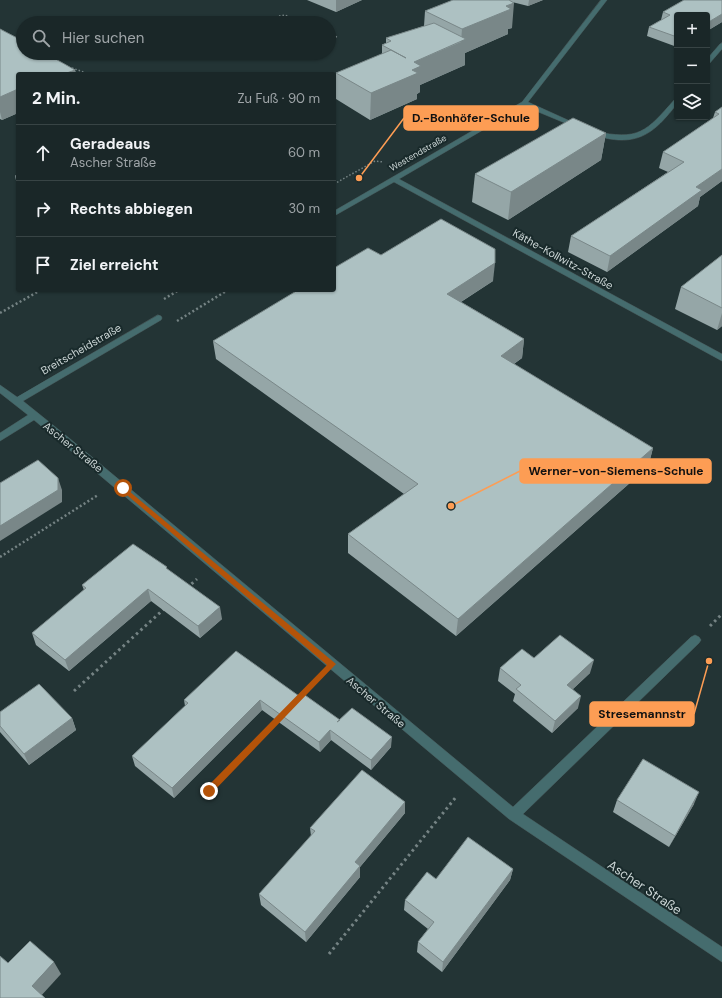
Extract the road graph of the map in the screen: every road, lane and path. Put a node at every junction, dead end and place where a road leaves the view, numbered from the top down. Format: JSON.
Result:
{"nodes":[{"id":1,"x":604,"y":0,"type":"edge"},
{"id":2,"x":279,"y":16,"type":"dead end"},
{"id":3,"x":287,"y":16,"type":"edge"},
{"id":4,"x":722,"y":45,"type":"edge"},
{"id":5,"x":710,"y":59,"type":"edge"},
{"id":6,"x":69,"y":67,"type":"edge"},
{"id":7,"x":83,"y":72,"type":"edge"},
{"id":8,"x":524,"y":103,"type":"junction"},
{"id":9,"x":674,"y":104,"type":"edge"},
{"id":10,"x":394,"y":179,"type":"junction"},
{"id":11,"x":336,"y":213,"type":"edge"},
{"id":12,"x":38,"y":292,"type":"edge"},
{"id":13,"x":225,"y":292,"type":"edge"},
{"id":14,"x":0,"y":313,"type":"edge"},
{"id":15,"x":158,"y":318,"type":"joint"},
{"id":16,"x":722,"y":358,"type":"edge"},
{"id":17,"x":0,"y":388,"type":"edge"},
{"id":18,"x":17,"y":401,"type":"junction"},
{"id":19,"x":34,"y":415,"type":"junction"},
{"id":20,"x":0,"y":438,"type":"edge"},
{"id":21,"x":117,"y":483,"type":"junction"},
{"id":22,"x":0,"y":557,"type":"edge"},
{"id":23,"x":214,"y":564,"type":"junction"},
{"id":24,"x":185,"y":591,"type":"edge"},
{"id":25,"x":167,"y":606,"type":"edge"},
{"id":26,"x":695,"y":640,"type":"dead end"},
{"id":27,"x":332,"y":664,"type":"junction"},
{"id":28,"x":74,"y":691,"type":"dead end"},
{"id":29,"x":300,"y":697,"type":"edge"},
{"id":30,"x":284,"y":714,"type":"edge"},
{"id":31,"x":470,"y":780,"type":"junction"},
{"id":32,"x":209,"y":791,"type":"dead end"},
{"id":33,"x":513,"y":815,"type":"junction"},
{"id":34,"x":329,"y":954,"type":"dead end"},
{"id":35,"x":722,"y":955,"type":"edge"}],
"edges":[{"from":1,"to":8,"type":"street","name":"Westendstraße"},
{"from":2,"to":3,"type":"path"},
{"from":4,"to":5,"type":"street"},
{"from":6,"to":7,"type":"path"},
{"from":8,"to":9,"type":"street"},
{"from":8,"to":10,"type":"street","name":"Westendstraße"},
{"from":10,"to":11,"type":"street","name":"Westendstraße"},
{"from":10,"to":16,"type":"street","name":"Käthe-Kollwitz-Straße"},
{"from":12,"to":14,"type":"path"},
{"from":13,"to":15,"type":"path"},
{"from":15,"to":18,"type":"street","name":"Breitscheidstraße"},
{"from":17,"to":18,"type":"street","name":"Ascher Straße"},
{"from":18,"to":19,"type":"street","name":"Ascher Straße"},
{"from":19,"to":20,"type":"street"},
{"from":19,"to":21,"type":"street","name":"Ascher Straße"},
{"from":21,"to":22,"type":"path"},
{"from":21,"to":23,"type":"street","name":"Ascher Straße"},
{"from":23,"to":24,"type":"path"},
{"from":23,"to":27,"type":"street","name":"Ascher Straße"},
{"from":25,"to":28,"type":"path"},
{"from":26,"to":33,"type":"street"},
{"from":27,"to":29,"type":"path"},
{"from":27,"to":31,"type":"street","name":"Ascher Straße"},
{"from":30,"to":32,"type":"path"},
{"from":31,"to":33,"type":"street","name":"Ascher Straße"},
{"from":31,"to":34,"type":"path"},
{"from":33,"to":35,"type":"street","name":"Ascher Straße"}]}
